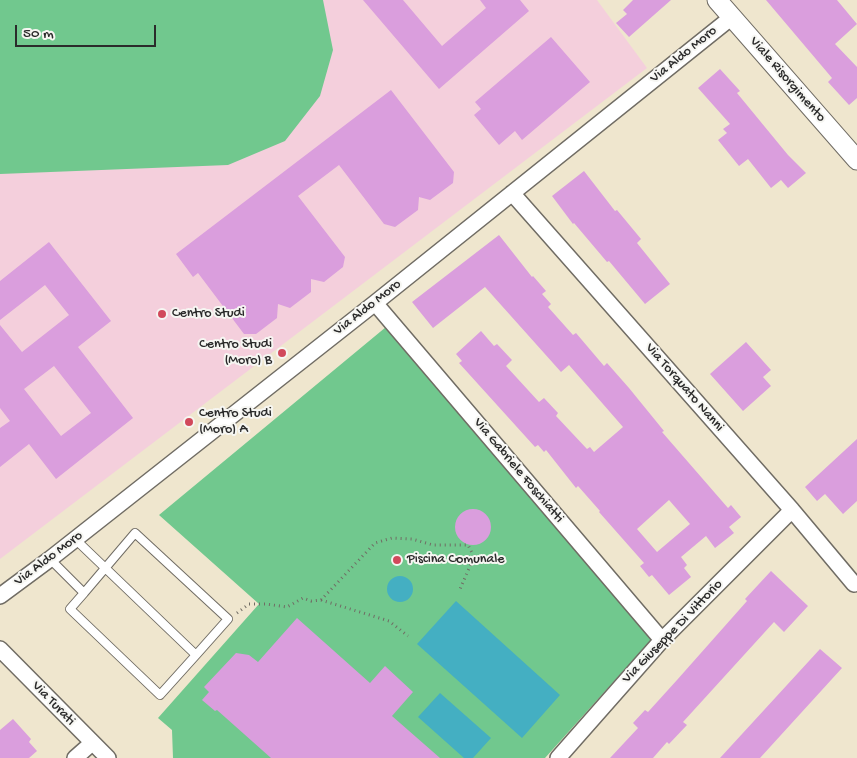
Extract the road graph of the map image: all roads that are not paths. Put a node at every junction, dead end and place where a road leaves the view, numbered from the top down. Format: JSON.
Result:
{"nodes":[{"id":1,"x":717,"y":0,"type":"edge"},
{"id":2,"x":732,"y":17,"type":"junction"},
{"id":3,"x":857,"y":160,"type":"edge"},
{"id":4,"x":512,"y":193,"type":"junction"},
{"id":5,"x":375,"y":303,"type":"junction"},
{"id":6,"x":792,"y":510,"type":"junction"},
{"id":7,"x":75,"y":539,"type":"junction"},
{"id":8,"x":50,"y":559,"type":"junction"},
{"id":9,"x":104,"y":568,"type":"junction"},
{"id":10,"x":854,"y":584,"type":"dead end"},
{"id":11,"x":84,"y":592,"type":"junction"},
{"id":12,"x":0,"y":596,"type":"edge"},
{"id":13,"x":662,"y":640,"type":"junction"},
{"id":14,"x":0,"y":649,"type":"edge"},
{"id":15,"x":196,"y":656,"type":"junction"},
{"id":16,"x":92,"y":743,"type":"junction"},
{"id":17,"x":75,"y":758,"type":"edge"},
{"id":18,"x":108,"y":758,"type":"edge"},
{"id":19,"x":558,"y":758,"type":"edge"}],
"edges":[{"from":1,"to":2,"type":"street","name":"Viale Risorgimento"},
{"from":2,"to":3,"type":"street","name":"Viale Risorgimento"},
{"from":2,"to":4,"type":"street","name":"Via Aldo Moro"},
{"from":4,"to":5,"type":"street","name":"Via Aldo Moro"},
{"from":4,"to":6,"type":"street","name":"Via Torquato Nanni"},
{"from":5,"to":7,"type":"street","name":"Via Aldo Moro"},
{"from":5,"to":13,"type":"street","name":"Via Gabriele Foschiatti"},
{"from":6,"to":10,"type":"street","name":"Via Torquato Nanni"},
{"from":6,"to":13,"type":"street","name":"Via Giuseppe Di Vittorio"},
{"from":7,"to":8,"type":"street","name":"Via Aldo Moro"},
{"from":7,"to":9,"type":"lane"},
{"from":8,"to":11,"type":"lane"},
{"from":8,"to":12,"type":"street","name":"Via Aldo Moro"},
{"from":9,"to":11,"type":"lane"},
{"from":9,"to":15,"type":"lane"},
{"from":9,"to":15,"type":"lane"},
{"from":11,"to":15,"type":"lane"},
{"from":13,"to":19,"type":"street","name":"Via Giuseppe Di Vittorio"},
{"from":14,"to":16,"type":"street","name":"Via Turati"},
{"from":16,"to":17,"type":"street"},
{"from":16,"to":18,"type":"street","name":"Via Turati"}]}
